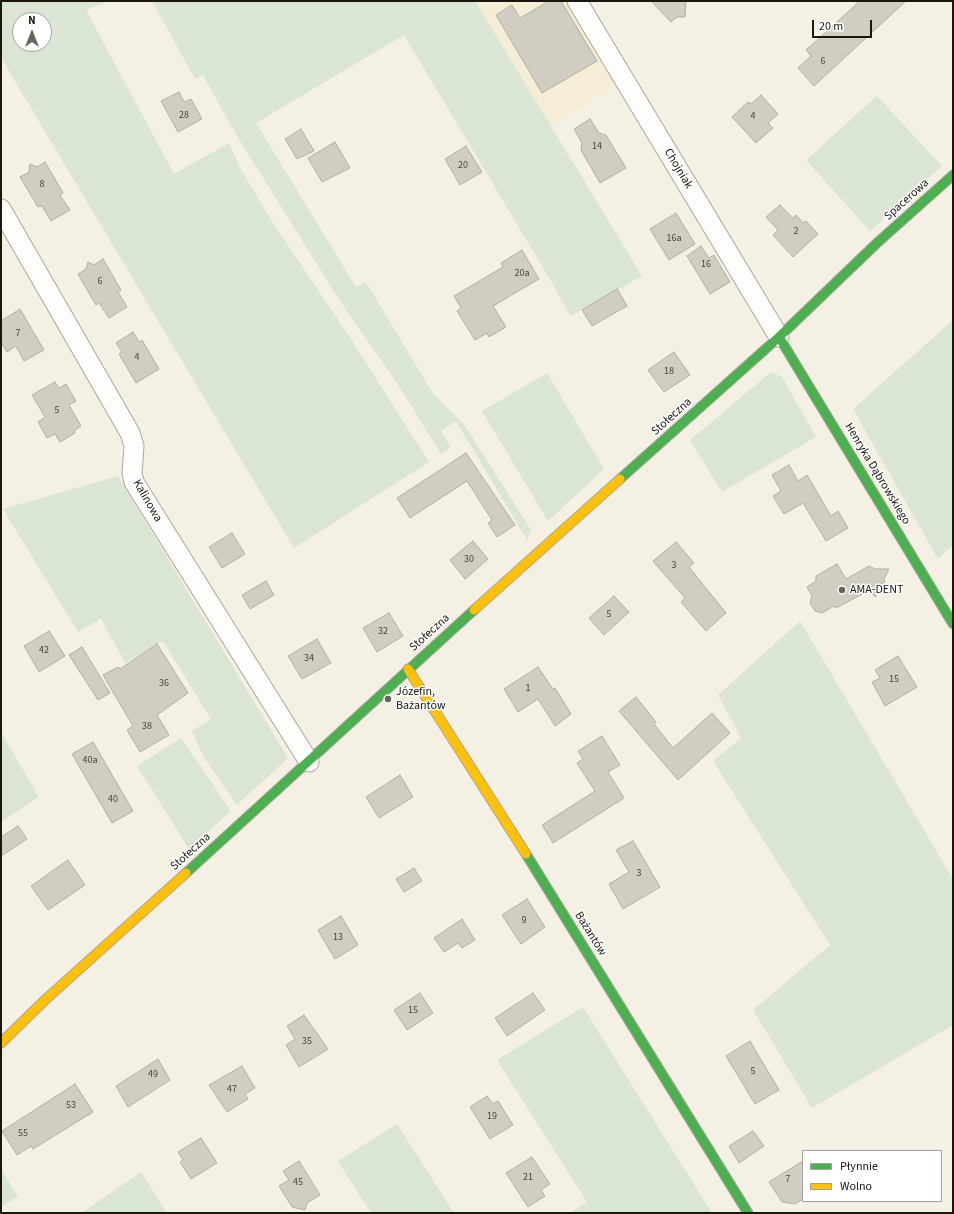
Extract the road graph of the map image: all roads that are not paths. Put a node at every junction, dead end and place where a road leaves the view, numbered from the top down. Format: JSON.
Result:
{"nodes":[{"id":1,"x":577,"y":1,"type":"edge"},
{"id":2,"x":953,"y":175,"type":"edge"},
{"id":3,"x":1,"y":209,"type":"edge"},
{"id":4,"x":878,"y":243,"type":"joint"},
{"id":5,"x":779,"y":337,"type":"junction"},
{"id":6,"x":953,"y":624,"type":"edge"},
{"id":7,"x":408,"y":669,"type":"junction"},
{"id":8,"x":309,"y":762,"type":"junction"},
{"id":9,"x":1,"y":1042,"type":"edge"},
{"id":10,"x":748,"y":1213,"type":"edge"}],
"edges":[{"from":1,"to":5,"type":"street","name":"Chojniak"},
{"from":2,"to":4,"type":"street","name":"Spacerowa"},
{"from":3,"to":8,"type":"street","name":"Kalinowa"},
{"from":4,"to":5,"type":"street","name":"Stołeczna"},
{"from":5,"to":6,"type":"street","name":"Henryka Dąbrowskiego"},
{"from":5,"to":7,"type":"street","name":"Stołeczna"},
{"from":7,"to":8,"type":"street","name":"Stołeczna"},
{"from":7,"to":10,"type":"street","name":"Bażantów"},
{"from":8,"to":9,"type":"street","name":"Stołeczna"}]}
